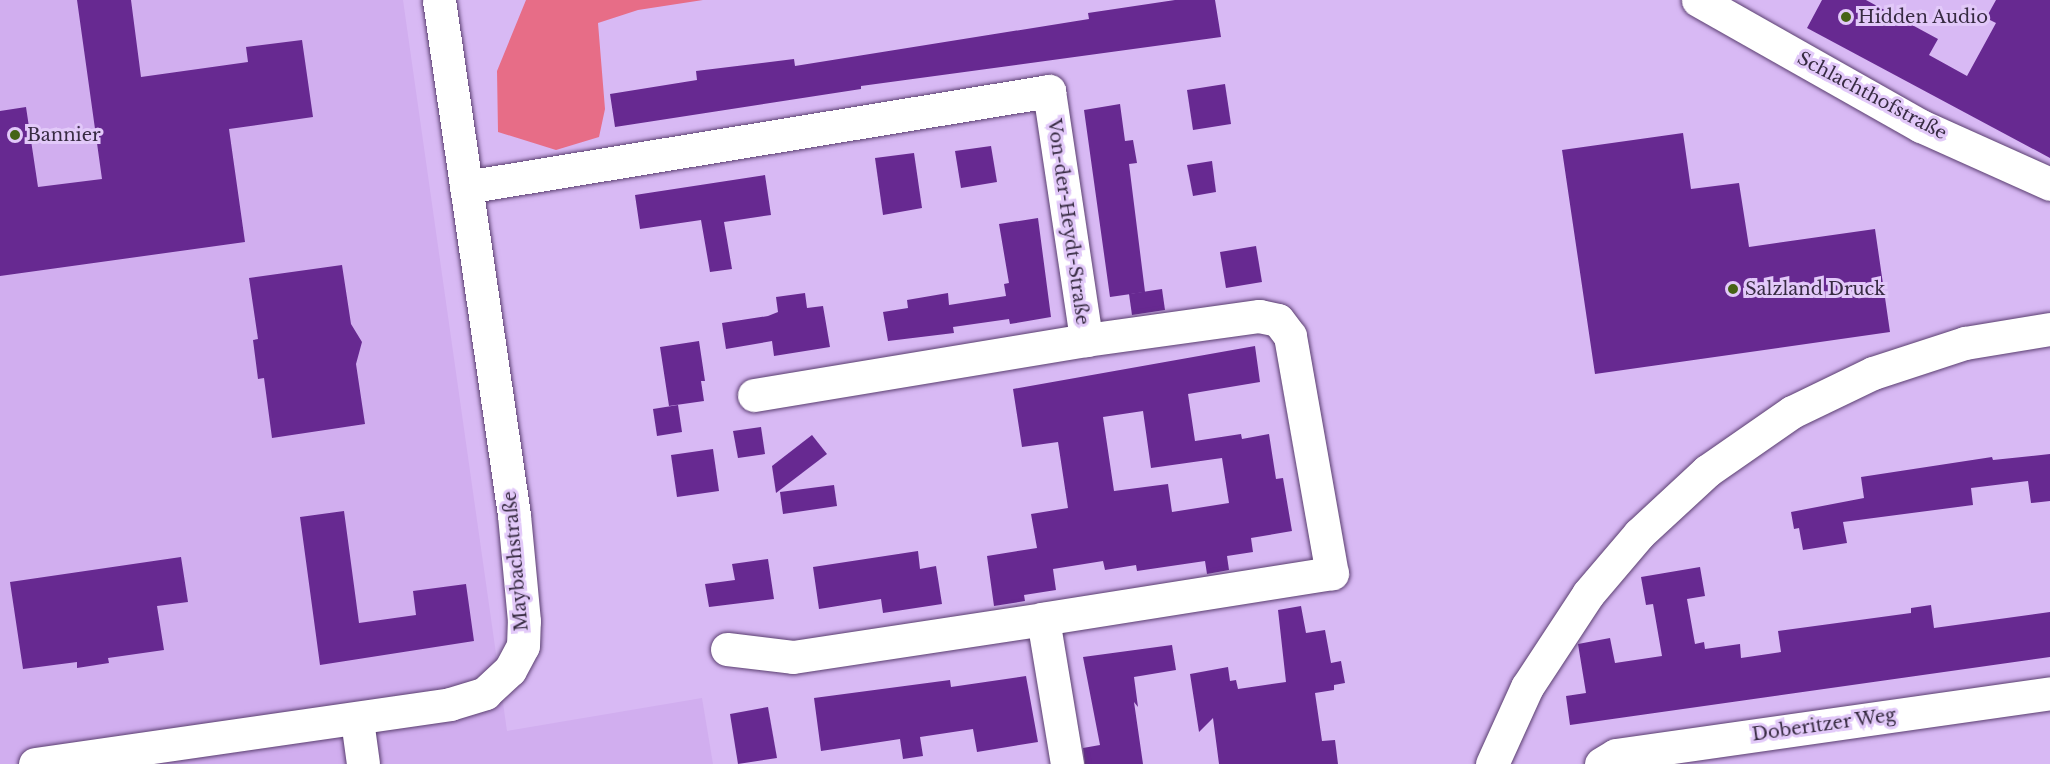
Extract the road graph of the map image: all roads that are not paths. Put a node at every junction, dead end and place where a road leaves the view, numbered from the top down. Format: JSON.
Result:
{"nodes":[{"id":1,"x":439,"y":0,"type":"edge"},
{"id":2,"x":1698,"y":0,"type":"edge"},
{"id":3,"x":2050,"y":184,"type":"edge"},
{"id":4,"x":466,"y":187,"type":"junction"},
{"id":5,"x":2050,"y":329,"type":"edge"},
{"id":6,"x":1086,"y":340,"type":"junction"},
{"id":7,"x":754,"y":395,"type":"dead end"},
{"id":8,"x":1043,"y":619,"type":"junction"},
{"id":9,"x":727,"y":649,"type":"dead end"},
{"id":10,"x":2050,"y":693,"type":"edge"},
{"id":11,"x":357,"y":720,"type":"junction"},
{"id":12,"x":35,"y":764,"type":"edge"},
{"id":13,"x":363,"y":764,"type":"edge"},
{"id":14,"x":1067,"y":764,"type":"edge"},
{"id":15,"x":1492,"y":764,"type":"edge"},
{"id":16,"x":1601,"y":764,"type":"edge"}],
"edges":[{"from":1,"to":4,"type":"street","name":"Maybachstraße"},
{"from":2,"to":3,"type":"street","name":"Schlachthofstraße"},
{"from":4,"to":6,"type":"street","name":"Von-der-Heydt-Straße"},
{"from":4,"to":11,"type":"street","name":"Maybachstraße"},
{"from":5,"to":15,"type":"street"},
{"from":6,"to":7,"type":"street"},
{"from":6,"to":8,"type":"street","name":"Von-der-Heydt-Straße"},
{"from":8,"to":9,"type":"street","name":"Von-der-Heydt-Straße"},
{"from":8,"to":14,"type":"street"},
{"from":10,"to":16,"type":"street","name":"Doberitzer Weg"},
{"from":11,"to":12,"type":"street","name":"Maybachstraße"},
{"from":11,"to":13,"type":"street"}]}
